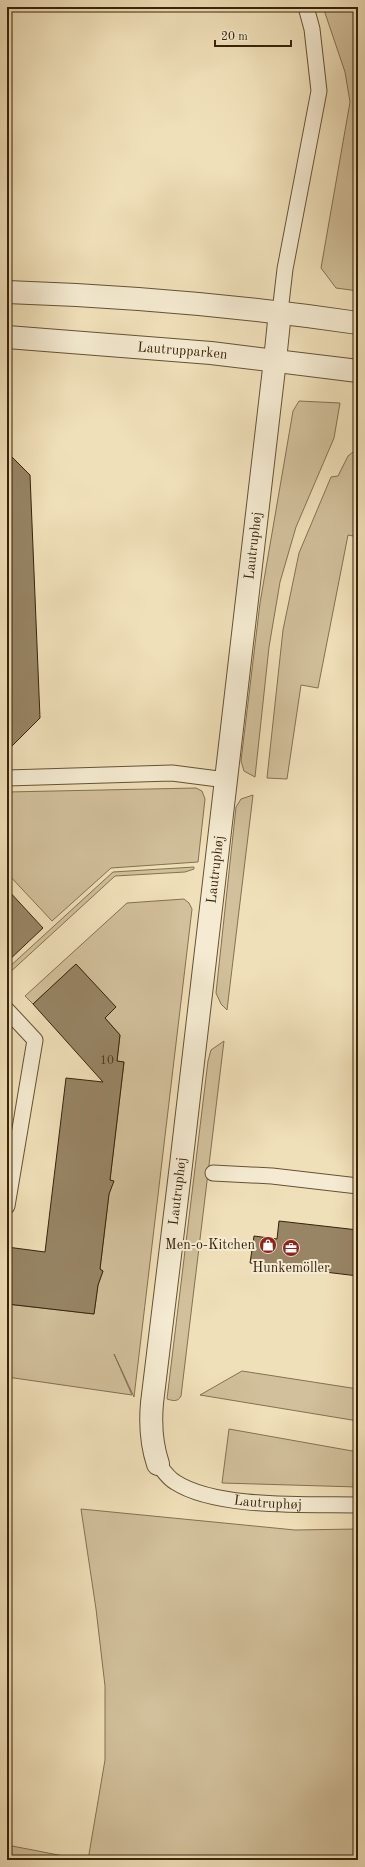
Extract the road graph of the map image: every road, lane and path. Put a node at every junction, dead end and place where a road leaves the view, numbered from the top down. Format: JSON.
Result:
{"nodes":[{"id":1,"x":306,"y":7,"type":"edge"},
{"id":2,"x":7,"y":292,"type":"edge"},
{"id":3,"x":280,"y":312,"type":"junction"},
{"id":4,"x":358,"y":323,"type":"edge"},
{"id":5,"x":7,"y":337,"type":"edge"},
{"id":6,"x":275,"y":360,"type":"junction"},
{"id":7,"x":358,"y":371,"type":"edge"},
{"id":8,"x":7,"y":778,"type":"edge"},
{"id":9,"x":226,"y":780,"type":"junction"},
{"id":10,"x":7,"y":1010,"type":"edge"},
{"id":11,"x":213,"y":1173,"type":"dead end"},
{"id":12,"x":358,"y":1186,"type":"edge"},
{"id":13,"x":7,"y":1206,"type":"edge"},
{"id":14,"x":158,"y":1464,"type":"joint"},
{"id":15,"x":358,"y":1505,"type":"edge"}],
"edges":[{"from":1,"to":3,"type":"lane"},
{"from":2,"to":3,"type":"street"},
{"from":3,"to":4,"type":"street"},
{"from":3,"to":6,"type":"street","name":"Lautruphøj"},
{"from":5,"to":6,"type":"street","name":"Lautrupparken"},
{"from":6,"to":7,"type":"street","name":"Lautrupparken"},
{"from":6,"to":9,"type":"street","name":"Lautruphøj"},
{"from":8,"to":9,"type":"lane"},
{"from":9,"to":14,"type":"street","name":"Lautruphøj"},
{"from":10,"to":13,"type":"lane"},
{"from":11,"to":12,"type":"lane"},
{"from":14,"to":15,"type":"lane","name":"Lautruphøj"}]}
